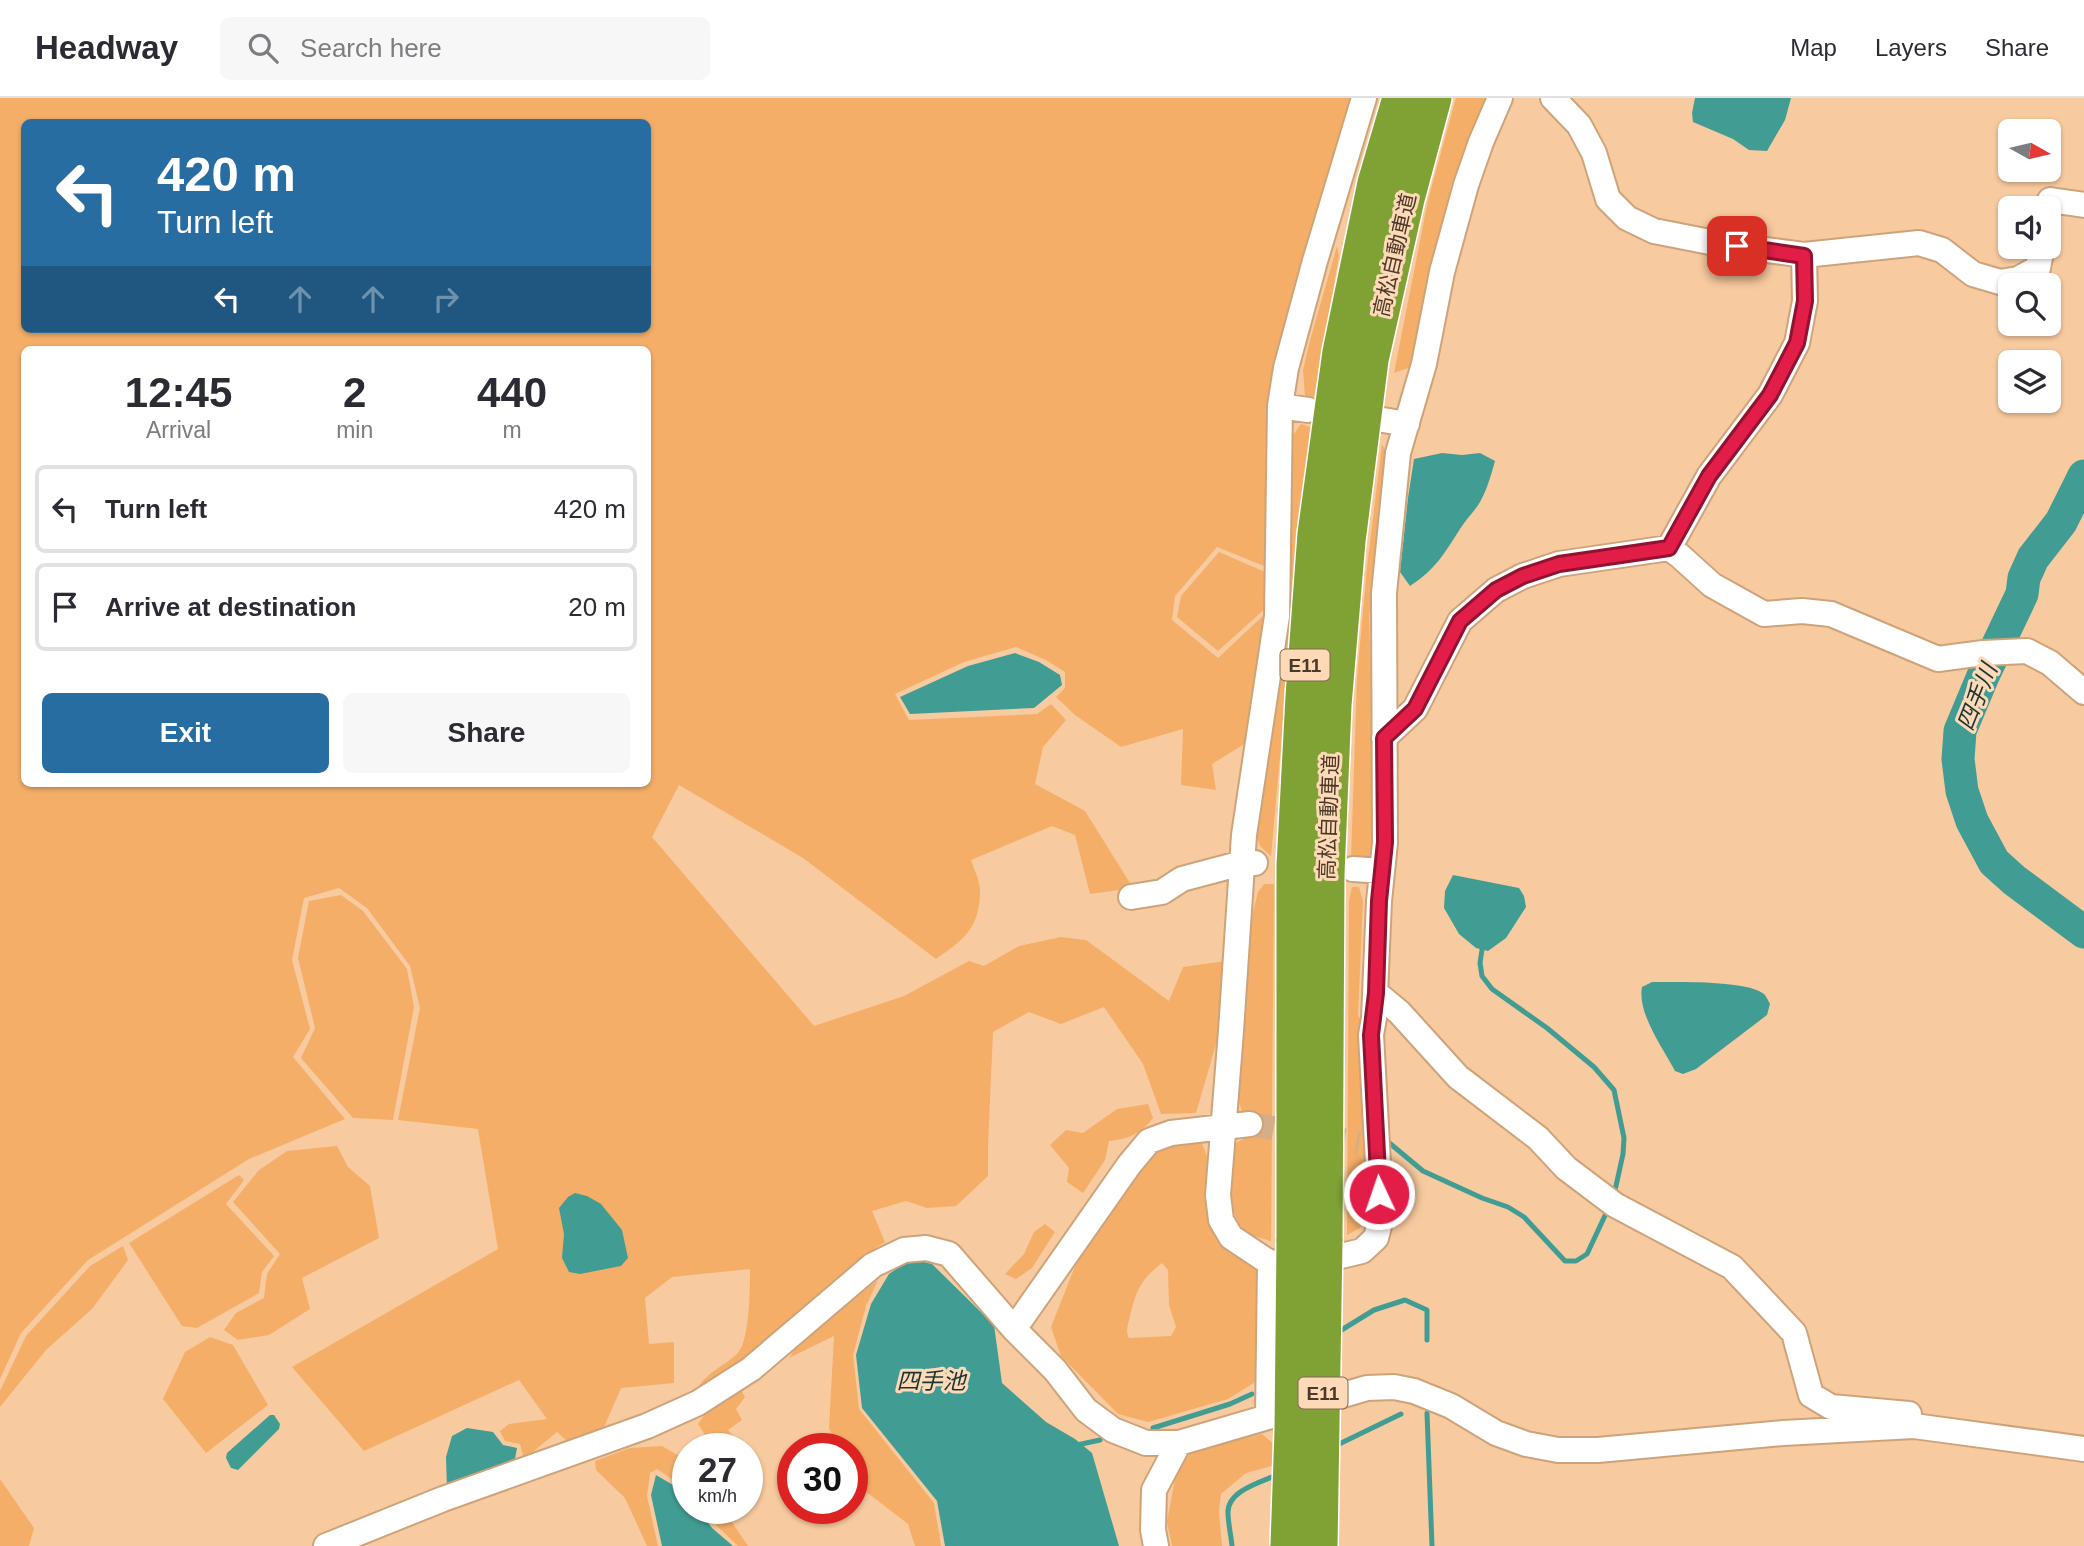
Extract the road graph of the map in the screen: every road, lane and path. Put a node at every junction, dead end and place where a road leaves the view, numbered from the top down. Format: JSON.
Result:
{"nodes":[{"id":1,"x":1364,"y":98,"type":"edge"},
{"id":2,"x":1400,"y":98,"type":"edge"},
{"id":3,"x":1434,"y":98,"type":"edge"},
{"id":4,"x":1500,"y":98,"type":"edge"},
{"id":5,"x":1553,"y":98,"type":"edge"},
{"id":6,"x":2061,"y":202,"type":"edge"},
{"id":7,"x":2084,"y":205,"type":"edge"},
{"id":8,"x":1804,"y":256,"type":"junction"},
{"id":9,"x":2040,"y":259,"type":"edge"},
{"id":10,"x":1280,"y":407,"type":"junction"},
{"id":11,"x":1308,"y":410,"type":"dead end"},
{"id":12,"x":1669,"y":548,"type":"junction"},
{"id":13,"x":2084,"y":692,"type":"edge"},
{"id":14,"x":1384,"y":738,"type":"junction"},
{"id":15,"x":1249,"y":863,"type":"junction"},
{"id":16,"x":1353,"y":869,"type":"dead end"},
{"id":17,"x":1382,"y":872,"type":"junction"},
{"id":18,"x":1131,"y":897,"type":"dead end"},
{"id":19,"x":1376,"y":993,"type":"junction"},
{"id":20,"x":1250,"y":1124,"type":"tunnel mouth"},
{"id":21,"x":1224,"y":1128,"type":"junction"},
{"id":22,"x":1296,"y":1248,"type":"junction"},
{"id":23,"x":1014,"y":1329,"type":"junction"},
{"id":24,"x":1268,"y":1417,"type":"junction"},
{"id":25,"x":1945,"y":1429,"type":"junction"},
{"id":26,"x":1179,"y":1443,"type":"junction"},
{"id":27,"x":2084,"y":1449,"type":"edge"},
{"id":28,"x":326,"y":1546,"type":"edge"},
{"id":29,"x":1156,"y":1546,"type":"edge"},
{"id":30,"x":1289,"y":1546,"type":"edge"},
{"id":31,"x":1320,"y":1546,"type":"edge"}],
"edges":[{"from":1,"to":10,"type":"street"},
{"from":2,"to":22,"type":"highway","name":"高松自動車道","number":"E11"},
{"from":3,"to":22,"type":"highway","name":"高松自動車道","number":"E11"},
{"from":4,"to":14,"type":"street"},
{"from":5,"to":8,"type":"street"},
{"from":6,"to":7,"type":"street"},
{"from":8,"to":9,"type":"street"},
{"from":8,"to":12,"type":"street"},
{"from":10,"to":11,"type":"street"},
{"from":10,"to":15,"type":"street"},
{"from":12,"to":13,"type":"street"},
{"from":12,"to":14,"type":"street"},
{"from":14,"to":17,"type":"street"},
{"from":15,"to":18,"type":"street"},
{"from":15,"to":21,"type":"street"},
{"from":16,"to":17,"type":"street"},
{"from":17,"to":19,"type":"street"},
{"from":19,"to":22,"type":"street"},
{"from":19,"to":25,"type":"street"},
{"from":20,"to":21,"type":"street"},
{"from":21,"to":22,"type":"street"},
{"from":21,"to":23,"type":"street"},
{"from":22,"to":24,"type":"street"},
{"from":22,"to":30,"type":"highway","name":"高松自動車道","number":"E11","bridge":true},
{"from":22,"to":31,"type":"highway","name":"高松自動車道","number":"E11","bridge":true},
{"from":23,"to":26,"type":"street"},
{"from":23,"to":28,"type":"street"},
{"from":24,"to":25,"type":"street"},
{"from":24,"to":26,"type":"street"},
{"from":25,"to":27,"type":"street"},
{"from":26,"to":29,"type":"street"}]}
